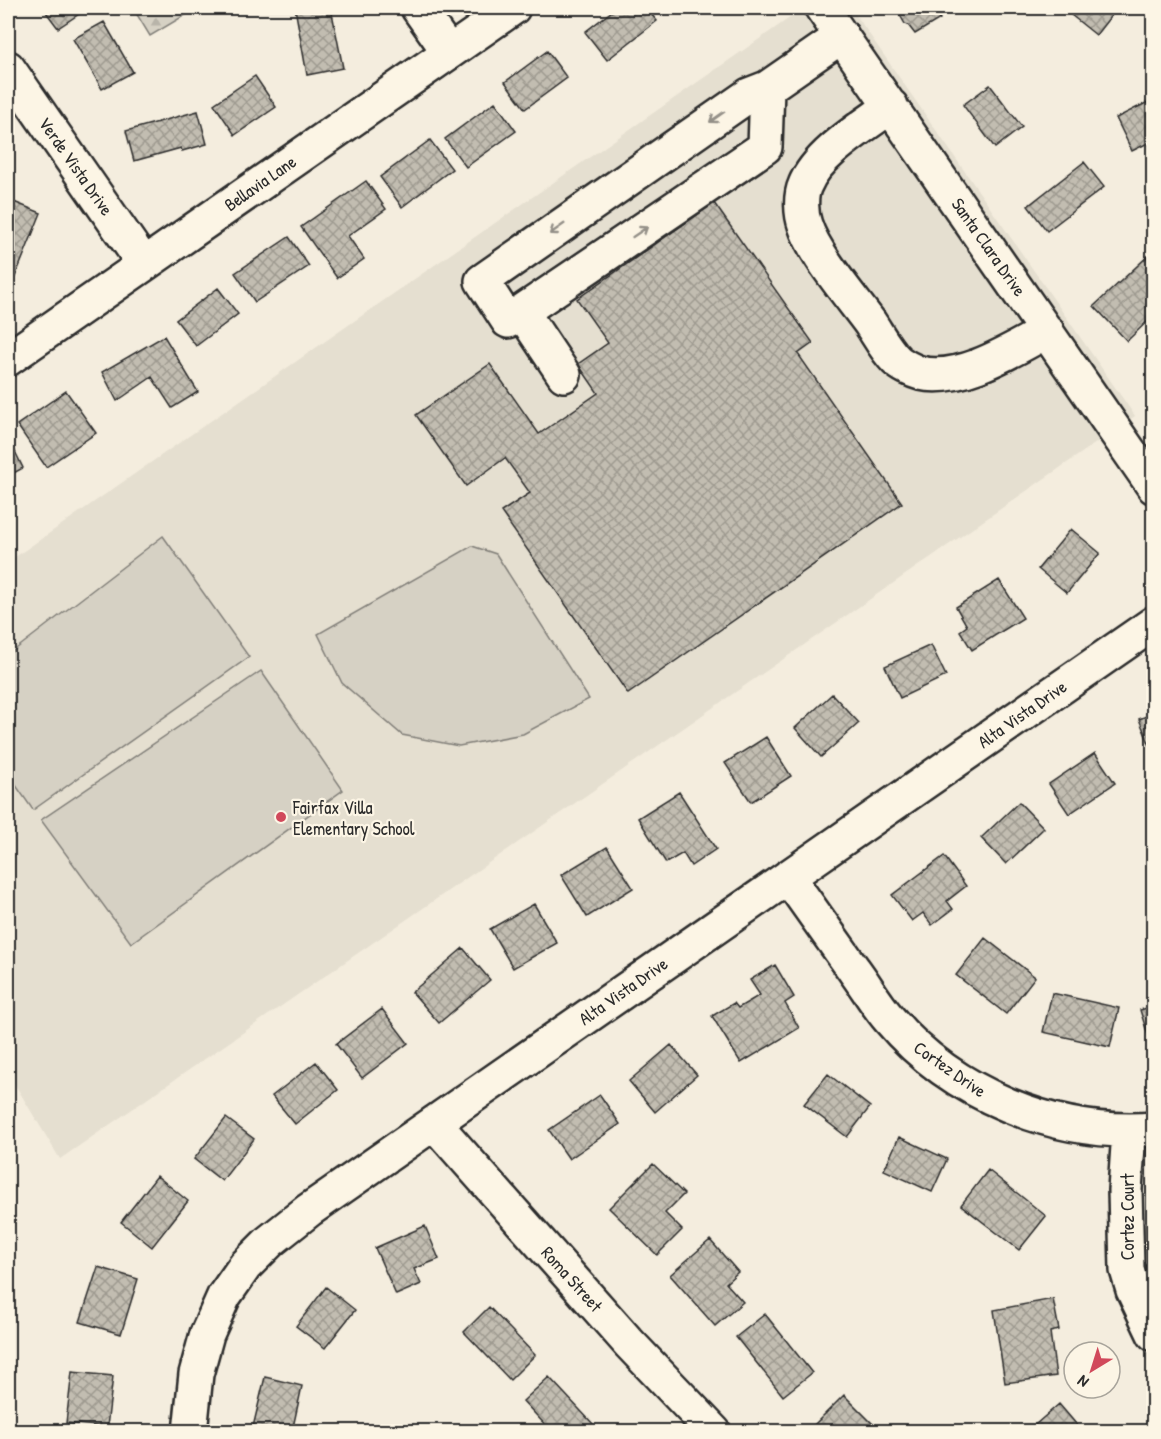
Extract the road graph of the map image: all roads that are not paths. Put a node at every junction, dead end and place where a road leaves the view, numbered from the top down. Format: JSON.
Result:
{"nodes":[{"id":1,"x":418,"y":8,"type":"edge"},
{"id":2,"x":513,"y":8,"type":"edge"},
{"id":3,"x":822,"y":8,"type":"edge"},
{"id":4,"x":842,"y":36,"type":"junction"},
{"id":5,"x":449,"y":52,"type":"junction"},
{"id":6,"x":8,"y":68,"type":"edge"},
{"id":7,"x":767,"y":88,"type":"junction"},
{"id":8,"x":891,"y":106,"type":"junction"},
{"id":9,"x":144,"y":264,"type":"junction"},
{"id":10,"x":508,"y":307,"type":"junction"},
{"id":11,"x":1047,"y":331,"type":"junction"},
{"id":12,"x":8,"y":359,"type":"edge"},
{"id":13,"x":564,"y":375,"type":"dead end"},
{"id":14,"x":1154,"y":487,"type":"edge"},
{"id":15,"x":1154,"y":623,"type":"edge"},
{"id":16,"x":788,"y":876,"type":"junction"},
{"id":17,"x":434,"y":1123,"type":"junction"},
{"id":18,"x":1141,"y":1130,"type":"edge"},
{"id":19,"x":1154,"y":1334,"type":"edge"},
{"id":20,"x":190,"y":1431,"type":"edge"},
{"id":21,"x":714,"y":1431,"type":"edge"}],
"edges":[{"from":1,"to":5,"type":"street"},
{"from":2,"to":5,"type":"street","name":"Bellavia Lane"},
{"from":3,"to":4,"type":"street","name":"Santa Clara Drive"},
{"from":4,"to":7,"type":"street"},
{"from":4,"to":8,"type":"street","name":"Santa Clara Drive"},
{"from":5,"to":9,"type":"street","name":"Bellavia Lane"},
{"from":6,"to":9,"type":"street","name":"Verde Vista Drive"},
{"from":10,"to":7,"type":"street","one_way":true},
{"from":7,"to":10,"type":"street","one_way":true},
{"from":8,"to":11,"type":"street","name":"Santa Clara Drive"},
{"from":8,"to":11,"type":"street"},
{"from":9,"to":12,"type":"street","name":"Bellavia Lane"},
{"from":10,"to":13,"type":"street"},
{"from":11,"to":14,"type":"street","name":"Santa Clara Drive"},
{"from":15,"to":16,"type":"street","name":"Alta Vista Drive"},
{"from":16,"to":17,"type":"street","name":"Alta Vista Drive"},
{"from":16,"to":18,"type":"street","name":"Cortez Drive"},
{"from":17,"to":20,"type":"street","name":"Alta Vista Drive"},
{"from":17,"to":21,"type":"street","name":"Roma Street"},
{"from":18,"to":19,"type":"street","name":"Cortez Court"}]}
